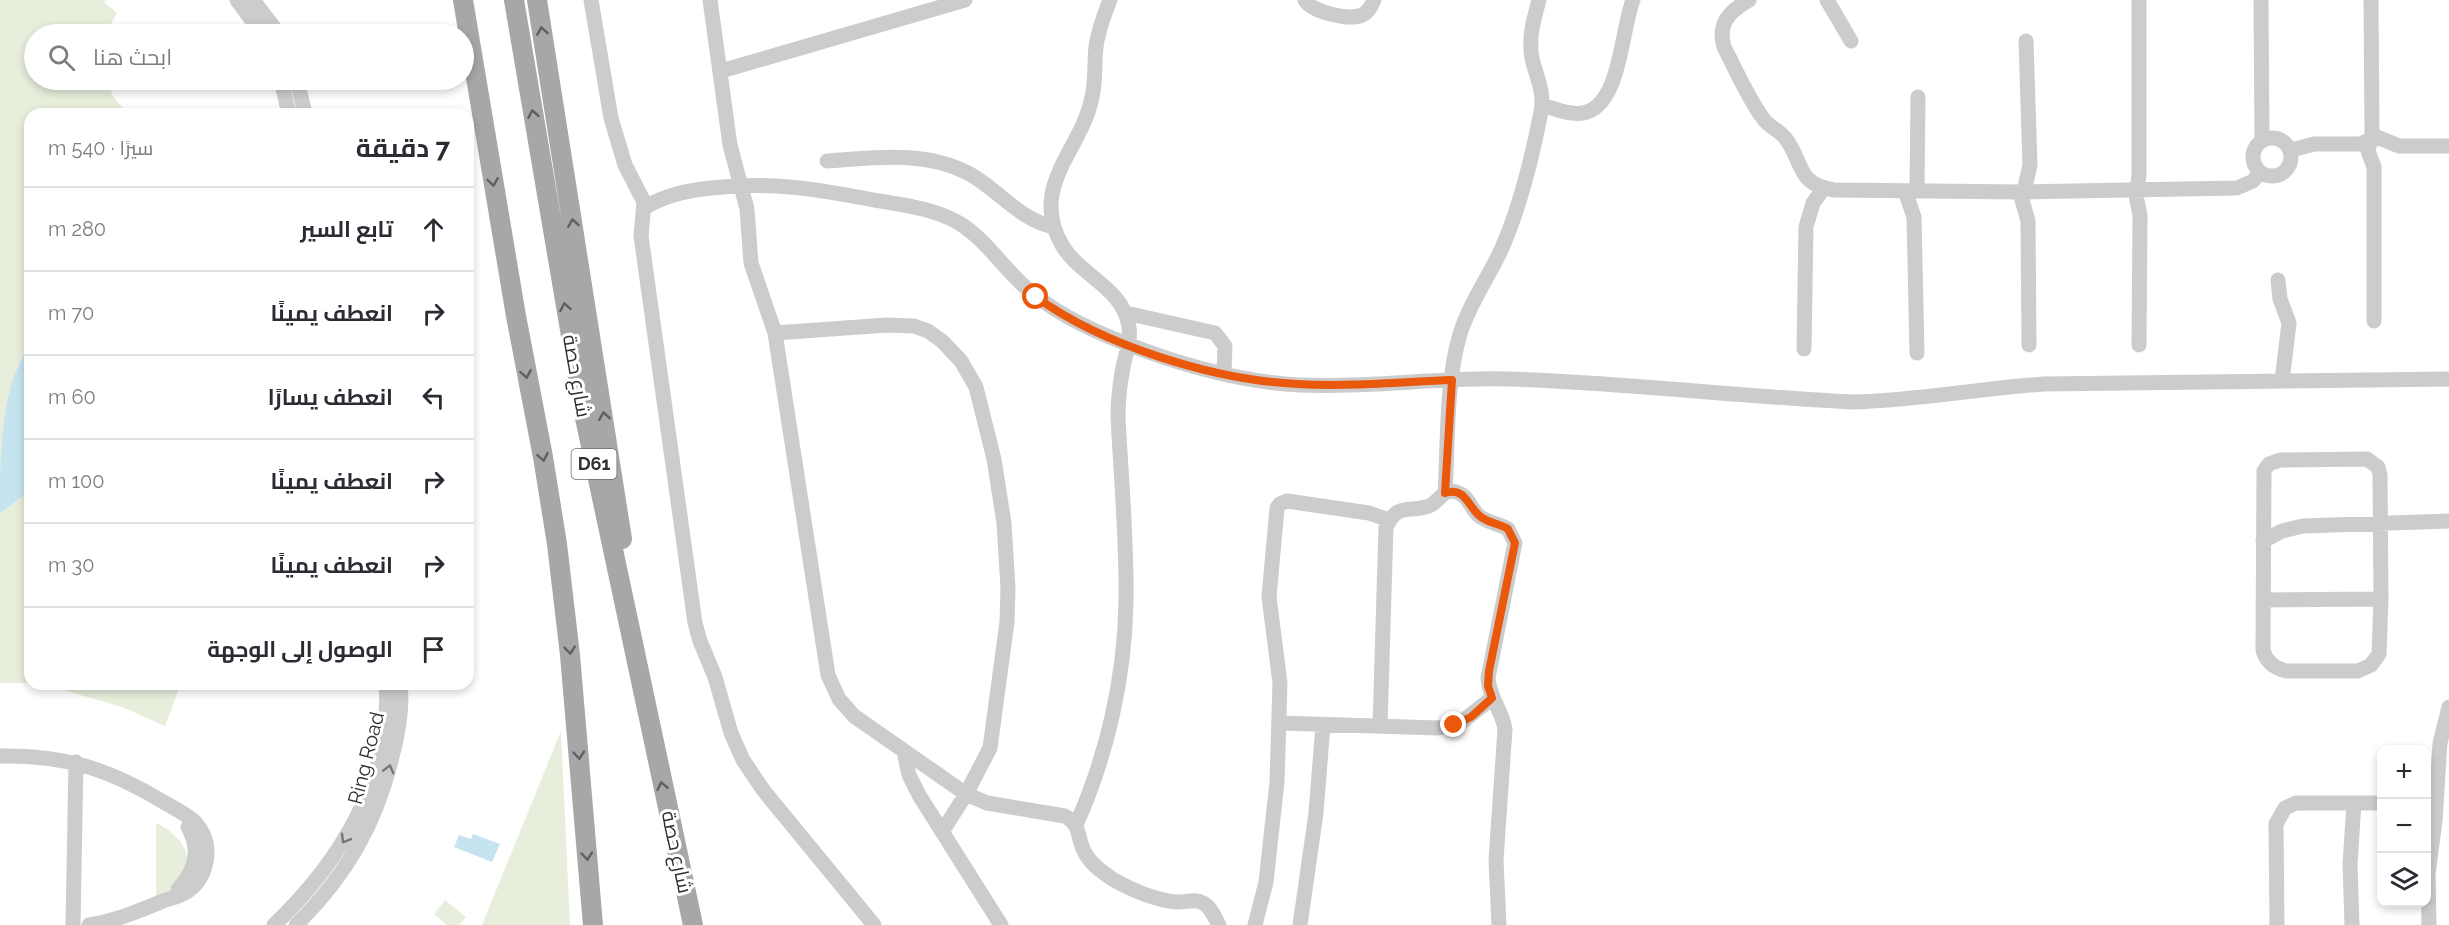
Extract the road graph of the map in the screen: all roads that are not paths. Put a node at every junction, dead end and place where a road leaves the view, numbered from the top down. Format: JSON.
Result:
{"nodes":[{"id":1,"x":237,"y":0,"type":"edge"},
{"id":2,"x":253,"y":0,"type":"edge"},
{"id":3,"x":464,"y":0,"type":"edge"},
{"id":4,"x":514,"y":0,"type":"edge"},
{"id":5,"x":537,"y":0,"type":"edge"},
{"id":6,"x":591,"y":0,"type":"edge"},
{"id":7,"x":710,"y":0,"type":"edge"},
{"id":8,"x":965,"y":0,"type":"edge"},
{"id":9,"x":1110,"y":0,"type":"edge"},
{"id":10,"x":1305,"y":0,"type":"edge"},
{"id":11,"x":1374,"y":0,"type":"edge"},
{"id":12,"x":1539,"y":0,"type":"edge"},
{"id":13,"x":1633,"y":0,"type":"edge"},
{"id":14,"x":1749,"y":0,"type":"edge"},
{"id":15,"x":1827,"y":0,"type":"edge"},
{"id":16,"x":2139,"y":0,"type":"edge"},
{"id":17,"x":2261,"y":0,"type":"edge"},
{"id":18,"x":2371,"y":0,"type":"edge"},
{"id":19,"x":255,"y":24,"type":"edge"},
{"id":20,"x":271,"y":24,"type":"edge"},
{"id":21,"x":468,"y":24,"type":"edge"},
{"id":22,"x":1851,"y":41,"type":"dead end"},
{"id":23,"x":2026,"y":41,"type":"dead end"},
{"id":24,"x":474,"y":61,"type":"edge"},
{"id":25,"x":721,"y":70,"type":"junction"},
{"id":26,"x":283,"y":90,"type":"edge"},
{"id":27,"x":299,"y":90,"type":"edge"},
{"id":28,"x":1918,"y":97,"type":"dead end"},
{"id":29,"x":1542,"y":105,"type":"junction"},
{"id":30,"x":288,"y":108,"type":"edge"},
{"id":31,"x":304,"y":108,"type":"edge"},
{"id":32,"x":2262,"y":140,"type":"junction"},
{"id":33,"x":2371,"y":140,"type":"junction"},
{"id":34,"x":2449,"y":146,"type":"edge"},
{"id":35,"x":2291,"y":150,"type":"junction"},
{"id":36,"x":827,"y":161,"type":"dead end"},
{"id":37,"x":2260,"y":172,"type":"junction"},
{"id":38,"x":742,"y":185,"type":"junction"},
{"id":39,"x":1824,"y":188,"type":"junction"},
{"id":40,"x":1911,"y":191,"type":"junction"},
{"id":41,"x":2136,"y":191,"type":"junction"},
{"id":42,"x":2023,"y":192,"type":"junction"},
{"id":43,"x":644,"y":208,"type":"junction"},
{"id":44,"x":1054,"y":227,"type":"junction"},
{"id":45,"x":2278,"y":280,"type":"dead end"},
{"id":46,"x":1126,"y":313,"type":"junction"},
{"id":47,"x":2374,"y":321,"type":"dead end"},
{"id":48,"x":775,"y":333,"type":"junction"},
{"id":49,"x":1129,"y":345,"type":"junction"},
{"id":50,"x":2029,"y":345,"type":"dead end"},
{"id":51,"x":2139,"y":345,"type":"dead end"},
{"id":52,"x":1804,"y":349,"type":"dead end"},
{"id":53,"x":1917,"y":353,"type":"dead end"},
{"id":54,"x":1224,"y":373,"type":"junction"},
{"id":55,"x":2449,"y":379,"type":"edge"},
{"id":56,"x":1452,"y":380,"type":"junction"},
{"id":57,"x":2283,"y":381,"type":"junction"},
{"id":58,"x":1445,"y":493,"type":"junction"},
{"id":59,"x":1389,"y":520,"type":"junction"},
{"id":60,"x":2449,"y":521,"type":"edge"},
{"id":61,"x":2381,"y":524,"type":"junction"},
{"id":62,"x":2263,"y":541,"type":"junction"},
{"id":63,"x":2381,"y":599,"type":"junction"},
{"id":64,"x":2263,"y":600,"type":"junction"},
{"id":65,"x":386,"y":690,"type":"edge"},
{"id":66,"x":400,"y":690,"type":"edge"},
{"id":67,"x":1492,"y":698,"type":"junction"},
{"id":68,"x":2449,"y":707,"type":"edge"},
{"id":69,"x":649,"y":723,"type":"junction"},
{"id":70,"x":1279,"y":723,"type":"junction"},
{"id":71,"x":1323,"y":725,"type":"junction"},
{"id":72,"x":1380,"y":726,"type":"junction"},
{"id":73,"x":904,"y":752,"type":"junction"},
{"id":74,"x":0,"y":756,"type":"edge"},
{"id":75,"x":76,"y":762,"type":"junction"},
{"id":76,"x":966,"y":794,"type":"junction"},
{"id":77,"x":2354,"y":803,"type":"junction"},
{"id":78,"x":2377,"y":803,"type":"edge"},
{"id":79,"x":2431,"y":803,"type":"edge"},
{"id":80,"x":1076,"y":825,"type":"junction"},
{"id":81,"x":942,"y":832,"type":"junction"},
{"id":82,"x":2429,"y":853,"type":"edge"},
{"id":83,"x":73,"y":925,"type":"edge"},
{"id":84,"x":89,"y":925,"type":"edge"},
{"id":85,"x":274,"y":925,"type":"edge"},
{"id":86,"x":296,"y":925,"type":"edge"},
{"id":87,"x":593,"y":925,"type":"edge"},
{"id":88,"x":693,"y":925,"type":"edge"},
{"id":89,"x":874,"y":925,"type":"edge"},
{"id":90,"x":1001,"y":925,"type":"edge"},
{"id":91,"x":1219,"y":925,"type":"edge"},
{"id":92,"x":1254,"y":925,"type":"edge"},
{"id":93,"x":1300,"y":925,"type":"edge"},
{"id":94,"x":1499,"y":925,"type":"edge"},
{"id":95,"x":2277,"y":925,"type":"edge"},
{"id":96,"x":2352,"y":925,"type":"edge"},
{"id":97,"x":2429,"y":925,"type":"edge"}],
"edges":[{"from":1,"to":19,"type":"street"},
{"from":2,"to":20,"type":"street"},
{"from":3,"to":21,"type":"main road","number":"D61","one_way":true},
{"from":69,"to":4,"type":"main road","name":"شارع حصة","number":"D61","one_way":true},
{"from":69,"to":5,"type":"main road","one_way":true},
{"from":6,"to":43,"type":"street"},
{"from":7,"to":25,"type":"street"},
{"from":8,"to":25,"type":"street"},
{"from":9,"to":44,"type":"street"},
{"from":10,"to":11,"type":"street"},
{"from":12,"to":29,"type":"street"},
{"from":13,"to":29,"type":"street"},
{"from":14,"to":39,"type":"street"},
{"from":15,"to":22,"type":"street"},
{"from":16,"to":41,"type":"street"},
{"from":17,"to":32,"type":"street"},
{"from":18,"to":33,"type":"street"},
{"from":23,"to":42,"type":"street"},
{"from":24,"to":87,"type":"main road","number":"D61","one_way":true},
{"from":25,"to":38,"type":"street"},
{"from":26,"to":30,"type":"street"},
{"from":27,"to":31,"type":"street"},
{"from":28,"to":40,"type":"street"},
{"from":29,"to":56,"type":"street"},
{"from":32,"to":35,"type":"street"},
{"from":32,"to":37,"type":"street"},
{"from":33,"to":34,"type":"street"},
{"from":33,"to":35,"type":"street"},
{"from":33,"to":47,"type":"street"},
{"from":35,"to":37,"type":"street"},
{"from":36,"to":44,"type":"street"},
{"from":37,"to":41,"type":"street"},
{"from":38,"to":43,"type":"street"},
{"from":38,"to":48,"type":"street"},
{"from":38,"to":49,"type":"street"},
{"from":39,"to":40,"type":"street"},
{"from":39,"to":52,"type":"street"},
{"from":40,"to":42,"type":"street"},
{"from":40,"to":53,"type":"street"},
{"from":41,"to":42,"type":"street"},
{"from":41,"to":51,"type":"street"},
{"from":42,"to":50,"type":"street"},
{"from":43,"to":89,"type":"street"},
{"from":44,"to":46,"type":"street"},
{"from":45,"to":57,"type":"street"},
{"from":46,"to":49,"type":"street"},
{"from":46,"to":54,"type":"street"},
{"from":48,"to":73,"type":"street"},
{"from":48,"to":76,"type":"street"},
{"from":49,"to":54,"type":"street"},
{"from":49,"to":80,"type":"street"},
{"from":54,"to":56,"type":"street"},
{"from":55,"to":57,"type":"street"},
{"from":56,"to":57,"type":"street"},
{"from":56,"to":58,"type":"street"},
{"from":58,"to":59,"type":"street"},
{"from":58,"to":67,"type":"street"},
{"from":59,"to":70,"type":"street"},
{"from":59,"to":72,"type":"street"},
{"from":60,"to":61,"type":"street"},
{"from":61,"to":62,"type":"street"},
{"from":61,"to":62,"type":"street"},
{"from":61,"to":63,"type":"street"},
{"from":62,"to":64,"type":"street"},
{"from":63,"to":64,"type":"street"},
{"from":63,"to":64,"type":"street"},
{"from":65,"to":85,"type":"street","name":"Ring Road","one_way":true},
{"from":86,"to":66,"type":"street","name":"Ring Road","one_way":true},
{"from":67,"to":72,"type":"street"},
{"from":67,"to":94,"type":"street"},
{"from":68,"to":79,"type":"street"},
{"from":88,"to":69,"type":"main road","name":"شارع حصة","number":"D61","one_way":true},
{"from":70,"to":71,"type":"street"},
{"from":70,"to":92,"type":"street"},
{"from":71,"to":72,"type":"street"},
{"from":71,"to":93,"type":"street"},
{"from":73,"to":76,"type":"street"},
{"from":73,"to":81,"type":"street"},
{"from":74,"to":75,"type":"street"},
{"from":75,"to":83,"type":"street"},
{"from":75,"to":84,"type":"street"},
{"from":76,"to":80,"type":"street"},
{"from":76,"to":81,"type":"street"},
{"from":77,"to":78,"type":"street"},
{"from":77,"to":95,"type":"street"},
{"from":77,"to":96,"type":"street"},
{"from":80,"to":91,"type":"street"},
{"from":81,"to":90,"type":"street"},
{"from":82,"to":97,"type":"street"}]}
